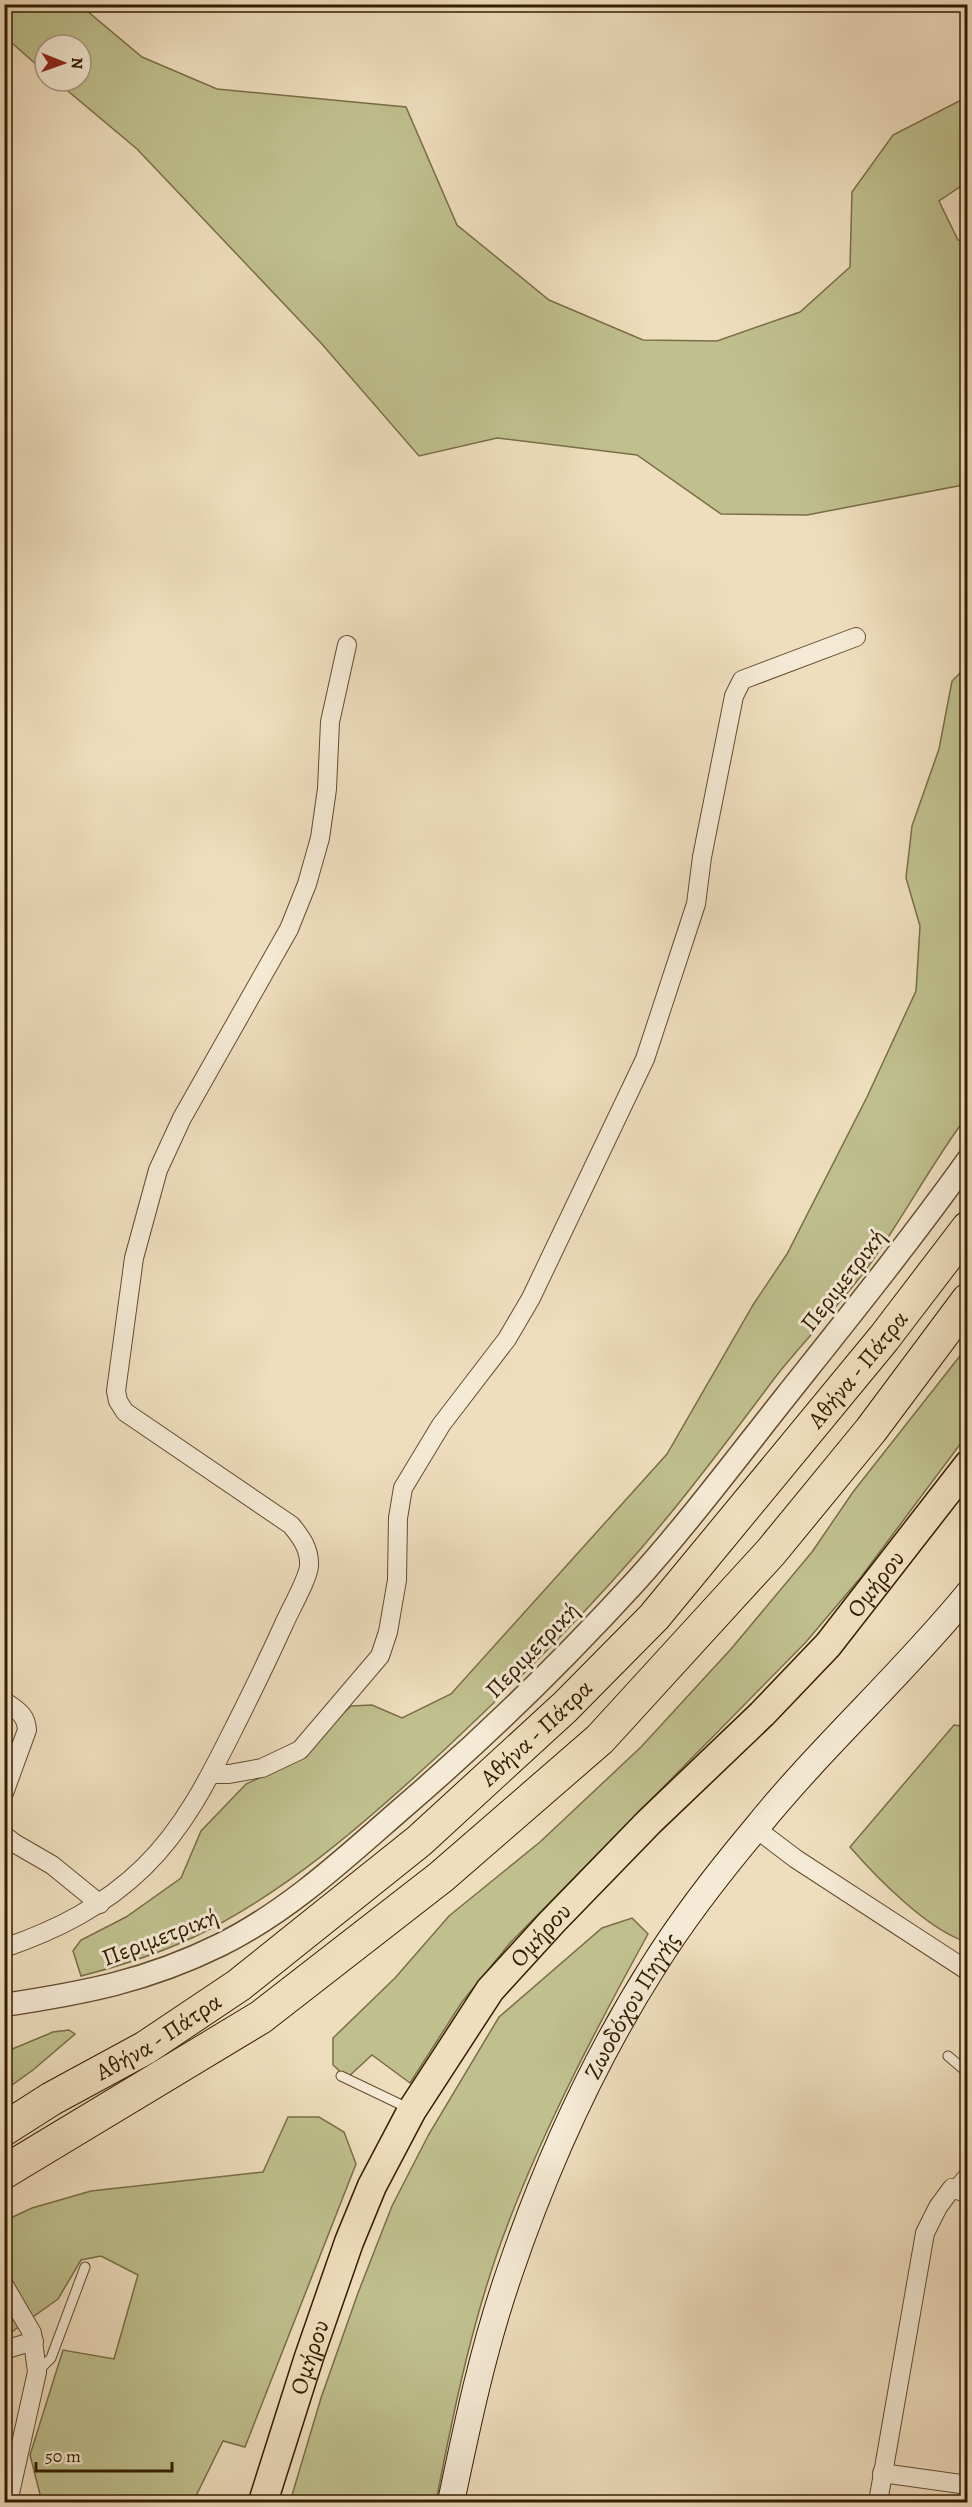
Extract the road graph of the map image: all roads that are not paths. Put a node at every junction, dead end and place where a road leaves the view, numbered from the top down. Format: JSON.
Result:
{"nodes":[{"id":1,"x":856,"y":637,"type":"dead end"},
{"id":2,"x":347,"y":645,"type":"dead end"},
{"id":3,"x":968,"y":1160,"type":"edge"},
{"id":4,"x":968,"y":1228,"type":"edge"},
{"id":5,"x":968,"y":1300,"type":"edge"},
{"id":6,"x":968,"y":1465,"type":"edge"},
{"id":7,"x":968,"y":1594,"type":"edge"},
{"id":8,"x":4,"y":1701,"type":"edge"},
{"id":9,"x":211,"y":1774,"type":"junction"},
{"id":10,"x":4,"y":1793,"type":"edge"},
{"id":11,"x":756,"y":1828,"type":"junction"},
{"id":12,"x":4,"y":1835,"type":"edge"},
{"id":13,"x":100,"y":1904,"type":"junction"},
{"id":14,"x":4,"y":1948,"type":"edge"},
{"id":15,"x":968,"y":1971,"type":"edge"},
{"id":16,"x":4,"y":2005,"type":"edge"},
{"id":17,"x":948,"y":2055,"type":"dead end"},
{"id":18,"x":968,"y":2073,"type":"edge"},
{"id":19,"x":341,"y":2076,"type":"dead end"},
{"id":20,"x":412,"y":2110,"type":"junction"},
{"id":21,"x":4,"y":2129,"type":"edge"},
{"id":22,"x":968,"y":2169,"type":"edge"},
{"id":23,"x":4,"y":2172,"type":"edge"},
{"id":24,"x":960,"y":2191,"type":"edge"},
{"id":25,"x":85,"y":2267,"type":"dead end"},
{"id":26,"x":4,"y":2285,"type":"edge"},
{"id":27,"x":34,"y":2342,"type":"junction"},
{"id":28,"x":4,"y":2350,"type":"edge"},
{"id":29,"x":37,"y":2372,"type":"junction"},
{"id":30,"x":882,"y":2473,"type":"junction"},
{"id":31,"x":968,"y":2485,"type":"edge"},
{"id":32,"x":8,"y":2502,"type":"edge"},
{"id":33,"x":264,"y":2502,"type":"edge"},
{"id":34,"x":452,"y":2502,"type":"edge"},
{"id":35,"x":878,"y":2502,"type":"edge"}],
"edges":[{"from":1,"to":9,"type":"street"},
{"from":2,"to":9,"type":"street"},
{"from":3,"to":16,"type":"street","name":"Περιμετρική"},
{"from":4,"to":21,"type":"highway","name":"Αθήνα - Πάτρα"},
{"from":5,"to":23,"type":"highway","name":"Αθήνα - Πάτρα"},
{"from":6,"to":20,"type":"main road","name":"Ομήρου"},
{"from":7,"to":11,"type":"main road","name":"Ζωοδόχου Πηγής"},
{"from":8,"to":10,"type":"street"},
{"from":9,"to":13,"type":"street"},
{"from":11,"to":15,"type":"street"},
{"from":11,"to":34,"type":"main road","name":"Ζωοδόχου Πηγής"},
{"from":12,"to":13,"type":"street"},
{"from":13,"to":14,"type":"street"},
{"from":17,"to":18,"type":"lane"},
{"from":19,"to":20,"type":"lane"},
{"from":20,"to":33,"type":"main road","name":"Ομήρου"},
{"from":22,"to":24,"type":"lane"},
{"from":24,"to":30,"type":"street"},
{"from":25,"to":29,"type":"lane"},
{"from":26,"to":27,"type":"street"},
{"from":27,"to":28,"type":"street"},
{"from":27,"to":29,"type":"street"},
{"from":29,"to":32,"type":"street"},
{"from":30,"to":31,"type":"street"},
{"from":30,"to":35,"type":"street"}]}
